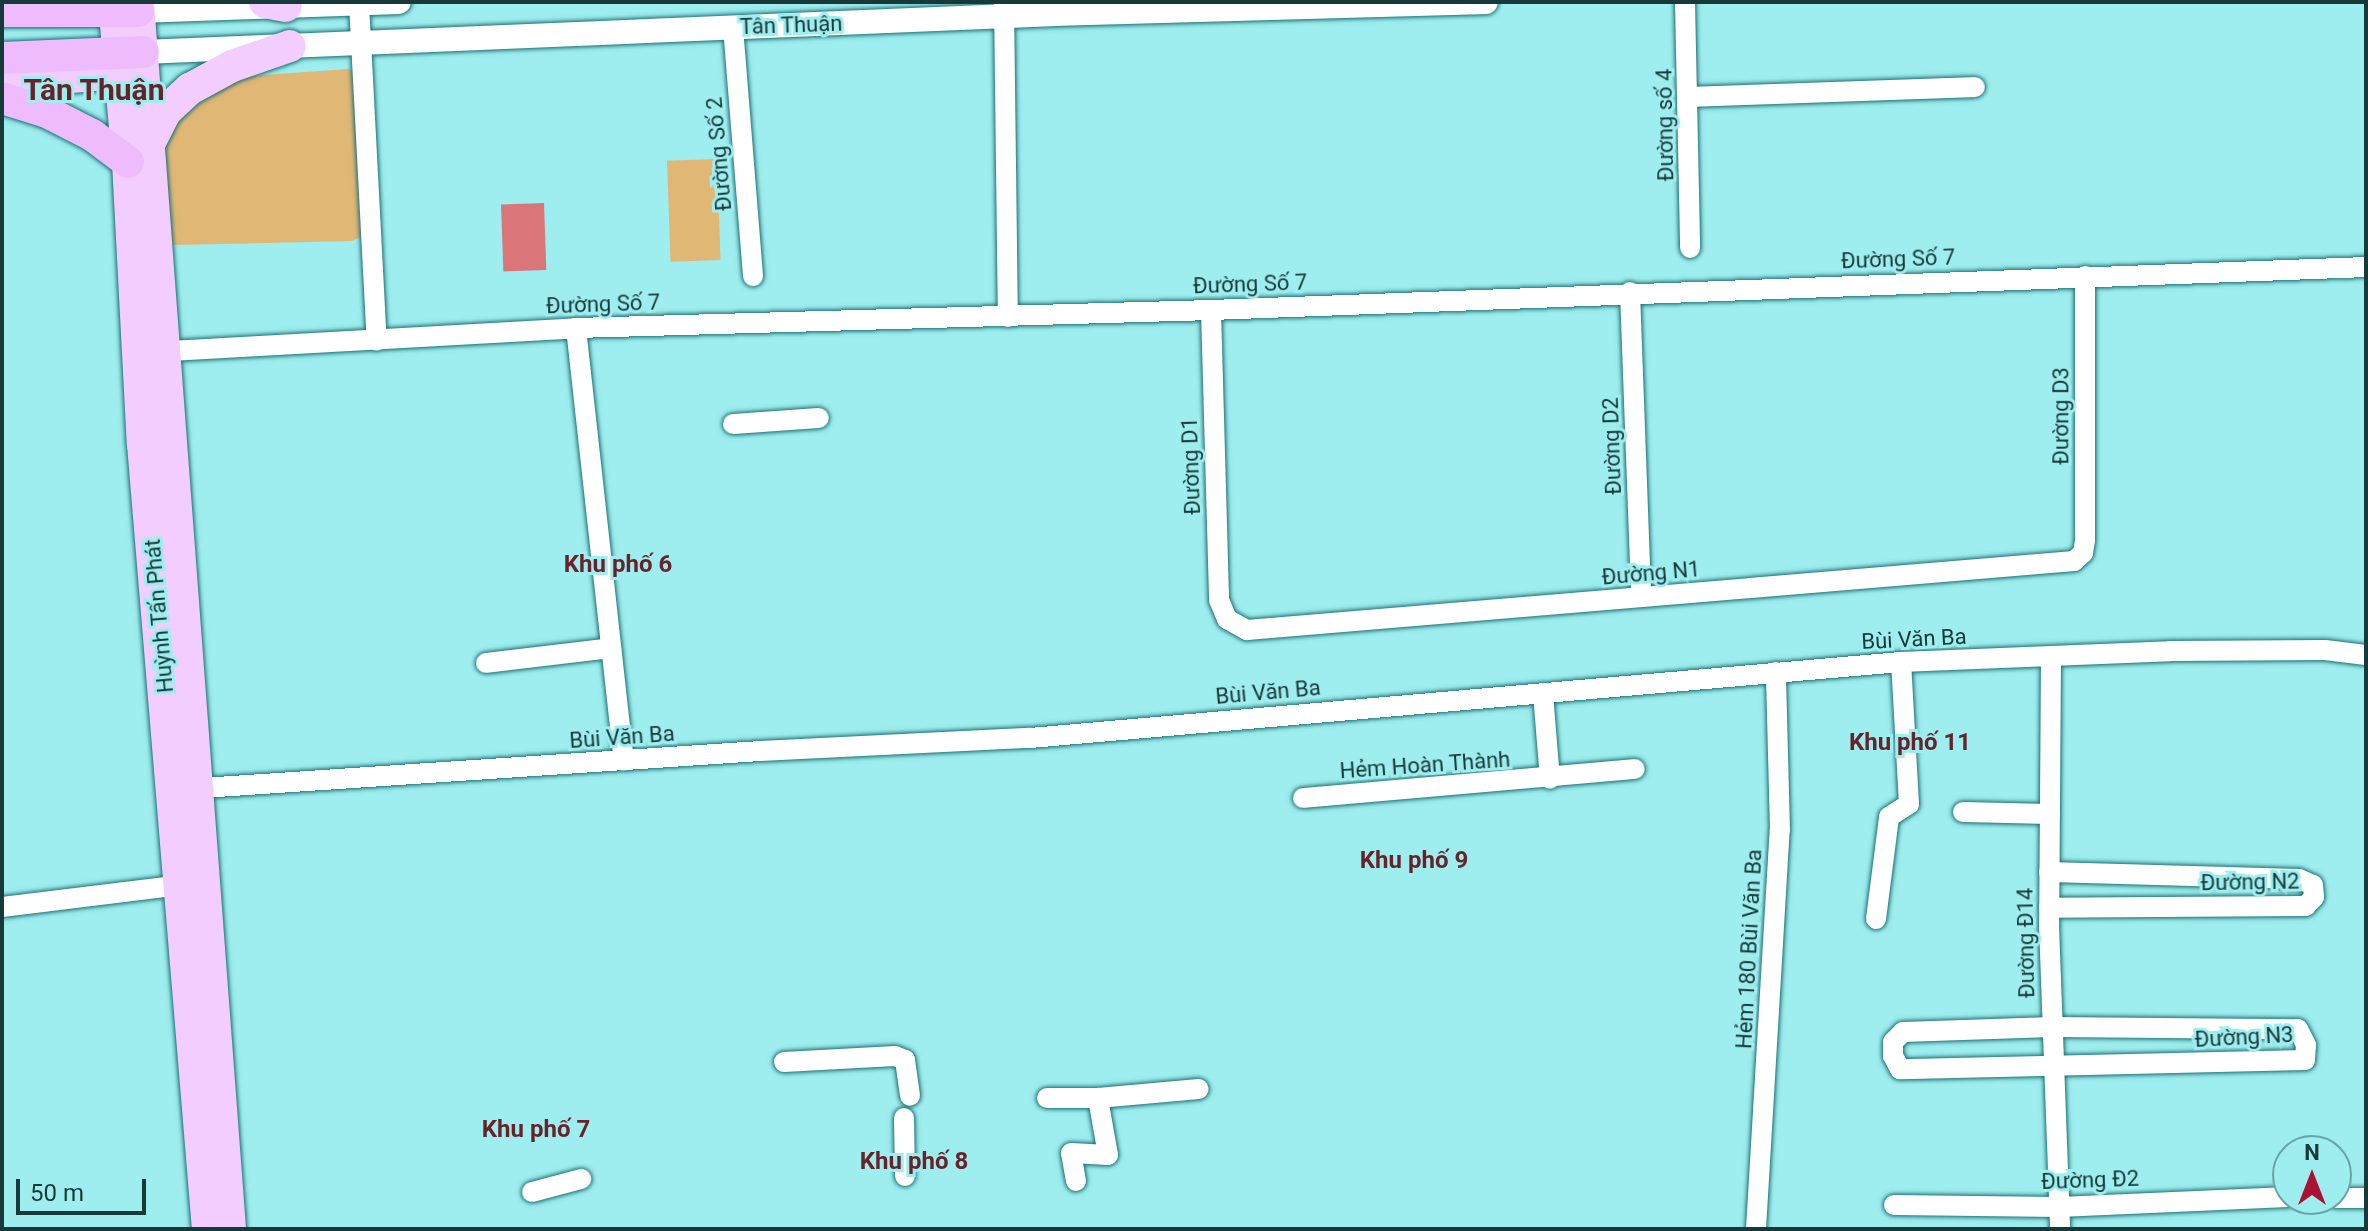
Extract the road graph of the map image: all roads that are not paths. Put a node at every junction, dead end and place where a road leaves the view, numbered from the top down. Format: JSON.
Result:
{"nodes":[{"id":1,"x":399,"y":2,"type":"edge"},
{"id":2,"x":1486,"y":2,"type":"edge"},
{"id":3,"x":1685,"y":2,"type":"edge"},
{"id":4,"x":359,"y":3,"type":"edge"},
{"id":5,"x":275,"y":4,"type":"edge"},
{"id":6,"x":126,"y":7,"type":"edge"},
{"id":7,"x":1005,"y":9,"type":"edge"},
{"id":8,"x":2,"y":11,"type":"edge"},
{"id":9,"x":867,"y":12,"type":"edge"},
{"id":10,"x":733,"y":27,"type":"junction"},
{"id":11,"x":362,"y":43,"type":"junction"},
{"id":12,"x":290,"y":46,"type":"junction"},
{"id":13,"x":2,"y":58,"type":"edge"},
{"id":14,"x":126,"y":59,"type":"junction"},
{"id":15,"x":2,"y":83,"type":"edge"},
{"id":16,"x":1975,"y":87,"type":"dead end"},
{"id":17,"x":1690,"y":97,"type":"junction"},
{"id":18,"x":2,"y":98,"type":"edge"},
{"id":19,"x":139,"y":153,"type":"junction"},
{"id":20,"x":1690,"y":248,"type":"dead end"},
{"id":21,"x":2366,"y":267,"type":"edge"},
{"id":22,"x":753,"y":276,"type":"dead end"},
{"id":23,"x":2085,"y":276,"type":"junction"},
{"id":24,"x":1630,"y":292,"type":"junction"},
{"id":25,"x":1211,"y":310,"type":"junction"},
{"id":26,"x":1008,"y":317,"type":"junction"},
{"id":27,"x":576,"y":328,"type":"junction"},
{"id":28,"x":377,"y":341,"type":"junction"},
{"id":29,"x":150,"y":352,"type":"junction"},
{"id":30,"x":819,"y":418,"type":"dead end"},
{"id":31,"x":733,"y":424,"type":"dead end"},
{"id":32,"x":2080,"y":556,"type":"joint"},
{"id":33,"x":1641,"y":597,"type":"junction"},
{"id":34,"x":1227,"y":619,"type":"joint"},
{"id":35,"x":611,"y":648,"type":"junction"},
{"id":36,"x":2366,"y":655,"type":"edge"},
{"id":37,"x":2051,"y":657,"type":"junction"},
{"id":38,"x":1901,"y":662,"type":"junction"},
{"id":39,"x":486,"y":663,"type":"dead end"},
{"id":40,"x":1776,"y":672,"type":"junction"},
{"id":41,"x":1543,"y":694,"type":"junction"},
{"id":42,"x":624,"y":760,"type":"junction"},
{"id":43,"x":1635,"y":769,"type":"dead end"},
{"id":44,"x":1550,"y":779,"type":"junction"},
{"id":45,"x":185,"y":790,"type":"junction"},
{"id":46,"x":1303,"y":798,"type":"dead end"},
{"id":47,"x":1963,"y":812,"type":"dead end"},
{"id":48,"x":2050,"y":814,"type":"junction"},
{"id":49,"x":2049,"y":872,"type":"junction"},
{"id":50,"x":181,"y":885,"type":"junction"},
{"id":51,"x":2,"y":907,"type":"edge"},
{"id":52,"x":2049,"y":908,"type":"junction"},
{"id":53,"x":1876,"y":919,"type":"dead end"},
{"id":54,"x":2052,"y":1027,"type":"junction"},
{"id":55,"x":784,"y":1062,"type":"dead end"},
{"id":56,"x":2053,"y":1067,"type":"junction"},
{"id":57,"x":1199,"y":1089,"type":"dead end"},
{"id":58,"x":910,"y":1096,"type":"dead end"},
{"id":59,"x":1047,"y":1098,"type":"dead end"},
{"id":60,"x":1098,"y":1098,"type":"junction"},
{"id":61,"x":904,"y":1118,"type":"dead end"},
{"id":62,"x":905,"y":1176,"type":"dead end"},
{"id":63,"x":581,"y":1179,"type":"dead end"},
{"id":64,"x":1076,"y":1181,"type":"dead end"},
{"id":65,"x":532,"y":1192,"type":"dead end"},
{"id":66,"x":2272,"y":1198,"type":"edge"},
{"id":67,"x":1894,"y":1205,"type":"dead end"},
{"id":68,"x":2059,"y":1207,"type":"junction"},
{"id":69,"x":208,"y":1229,"type":"edge"},
{"id":70,"x":230,"y":1229,"type":"edge"},
{"id":71,"x":1756,"y":1229,"type":"edge"},
{"id":72,"x":2060,"y":1229,"type":"edge"}],
"edges":[{"from":1,"to":4,"type":"street"},
{"from":2,"to":7,"type":"street","name":"Tân Thuận"},
{"from":3,"to":17,"type":"street","name":"Đường số 4"},
{"from":4,"to":5,"type":"street"},
{"from":4,"to":11,"type":"street"},
{"from":5,"to":6,"type":"street"},
{"from":6,"to":8,"type":"highway"},
{"from":6,"to":14,"type":"main road","name":"Huỳnh Tấn Phát"},
{"from":7,"to":9,"type":"street","name":"Tân Thuận"},
{"from":7,"to":26,"type":"street"},
{"from":9,"to":10,"type":"street","name":"Tân Thuận"},
{"from":10,"to":11,"type":"street","name":"Tân Thuận"},
{"from":10,"to":22,"type":"street","name":"Đường Số 2"},
{"from":11,"to":12,"type":"street","name":"Tân Thuận"},
{"from":11,"to":28,"type":"street"},
{"from":12,"to":14,"type":"street","name":"Tân Thuận"},
{"from":12,"to":19,"type":"main road"},
{"from":13,"to":14,"type":"highway"},
{"from":14,"to":15,"type":"main road"},
{"from":14,"to":19,"type":"main road","name":"Huỳnh Tấn Phát"},
{"from":16,"to":17,"type":"street"},
{"from":17,"to":20,"type":"street","name":"Đường số 4"},
{"from":18,"to":19,"type":"highway"},
{"from":19,"to":29,"type":"main road","name":"Huỳnh Tấn Phát"},
{"from":21,"to":23,"type":"street","name":"Đường Số 7"},
{"from":23,"to":24,"type":"street","name":"Đường Số 7"},
{"from":23,"to":32,"type":"street","name":"Đường D3"},
{"from":24,"to":25,"type":"street","name":"Đường Số 7"},
{"from":24,"to":33,"type":"street","name":"Đường D2"},
{"from":25,"to":26,"type":"street","name":"Đường Số 7"},
{"from":25,"to":34,"type":"street","name":"Đường D1"},
{"from":26,"to":27,"type":"street","name":"Đường Số 7"},
{"from":27,"to":28,"type":"street","name":"Đường Số 7"},
{"from":27,"to":35,"type":"street"},
{"from":28,"to":29,"type":"street","name":"Đường Số 7"},
{"from":29,"to":45,"type":"main road","name":"Huỳnh Tấn Phát"},
{"from":30,"to":31,"type":"street"},
{"from":32,"to":33,"type":"street","name":"Đường N1"},
{"from":33,"to":34,"type":"street","name":"Đường N1"},
{"from":35,"to":39,"type":"street"},
{"from":35,"to":42,"type":"street"},
{"from":36,"to":37,"type":"street","name":"Bùi Văn Ba"},
{"from":37,"to":38,"type":"street","name":"Bùi Văn Ba"},
{"from":37,"to":48,"type":"street","name":"Đường Đ14"},
{"from":38,"to":40,"type":"street","name":"Bùi Văn Ba"},
{"from":38,"to":53,"type":"street"},
{"from":40,"to":41,"type":"street","name":"Bùi Văn Ba"},
{"from":40,"to":71,"type":"street","name":"Hẻm 180 Bùi Văn Ba"},
{"from":41,"to":42,"type":"street","name":"Bùi Văn Ba"},
{"from":41,"to":44,"type":"street"},
{"from":42,"to":45,"type":"street","name":"Bùi Văn Ba"},
{"from":43,"to":44,"type":"street","name":"Hẻm Hoàn Thành"},
{"from":44,"to":46,"type":"street","name":"Hẻm Hoàn Thành"},
{"from":45,"to":50,"type":"main road","name":"Huỳnh Tấn Phát"},
{"from":45,"to":70,"type":"main road","name":"Huỳnh Tấn Phát"},
{"from":47,"to":48,"type":"street"},
{"from":48,"to":49,"type":"street","name":"Đường Đ14"},
{"from":49,"to":52,"type":"street","name":"Đường Đ14"},
{"from":49,"to":52,"type":"street","name":"Đường N2"},
{"from":50,"to":51,"type":"street"},
{"from":50,"to":69,"type":"main road","name":"Huỳnh Tấn Phát"},
{"from":52,"to":54,"type":"street","name":"Đường Đ14"},
{"from":54,"to":56,"type":"street","name":"Đường Đ14"},
{"from":54,"to":56,"type":"street"},
{"from":54,"to":56,"type":"street","name":"Đường N3"},
{"from":55,"to":58,"type":"street"},
{"from":56,"to":68,"type":"street","name":"Đường Đ14"},
{"from":57,"to":60,"type":"street"},
{"from":59,"to":60,"type":"street"},
{"from":60,"to":64,"type":"street"},
{"from":61,"to":62,"type":"street"},
{"from":63,"to":65,"type":"street"},
{"from":66,"to":68,"type":"street","name":"Đường Đ2"},
{"from":67,"to":68,"type":"street","name":"Đường Đ2"},
{"from":68,"to":72,"type":"street","name":"Đường Đ14"}]}
